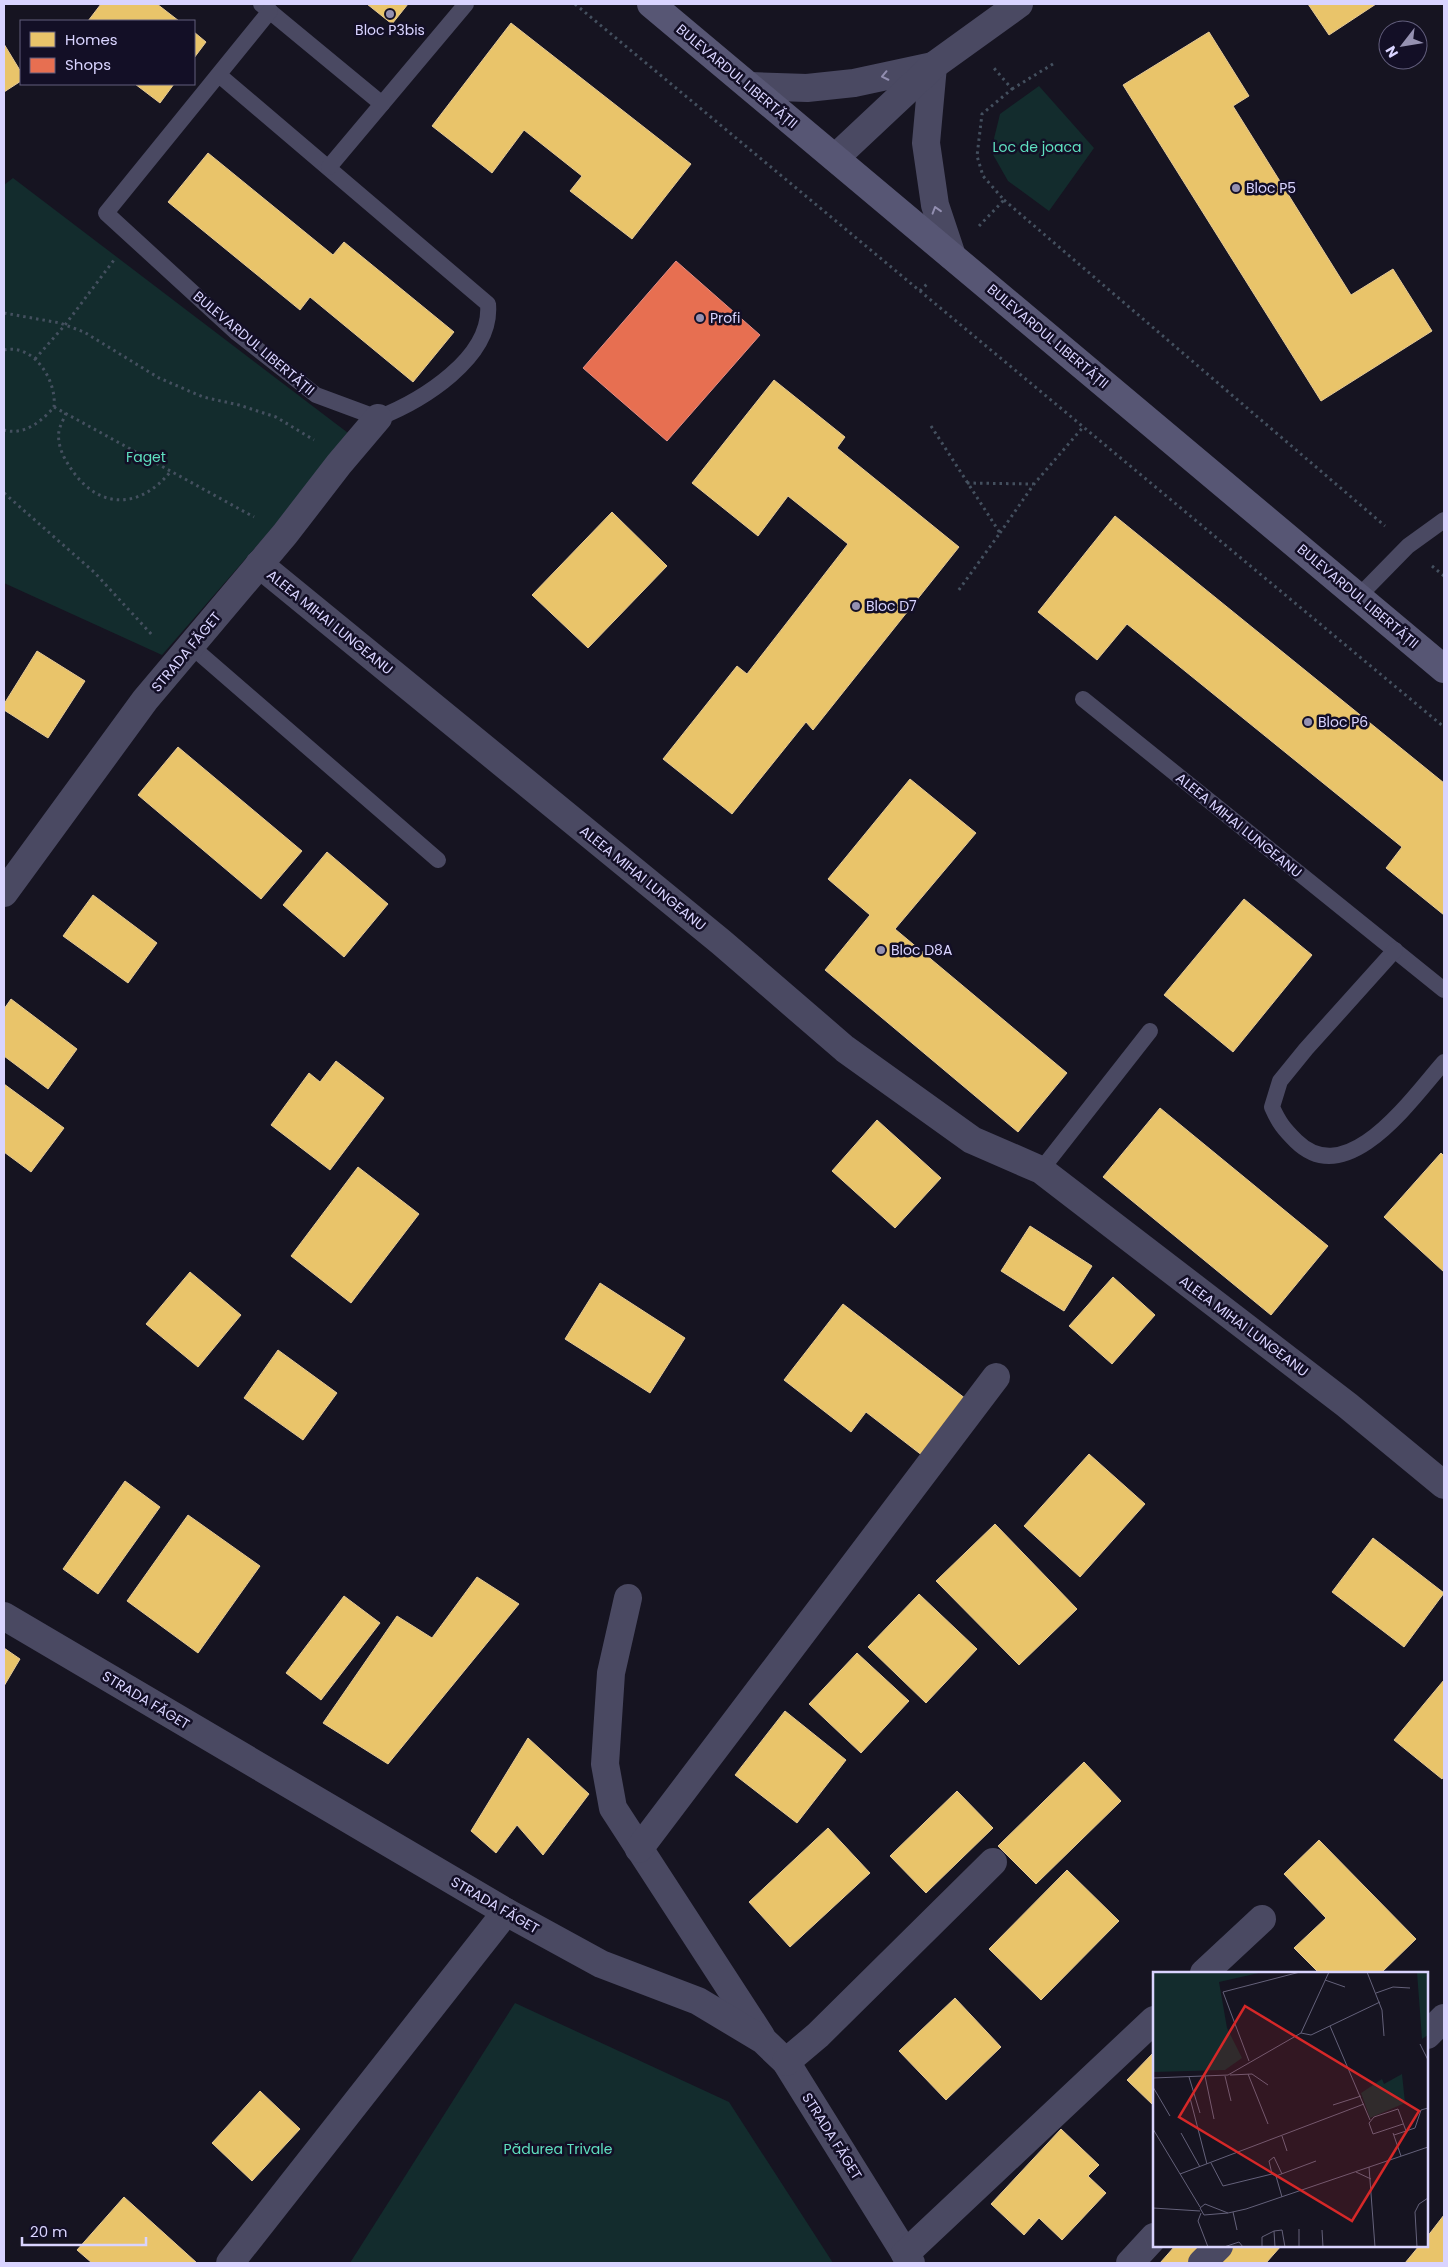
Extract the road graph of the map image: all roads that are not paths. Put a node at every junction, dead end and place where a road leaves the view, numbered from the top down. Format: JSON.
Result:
{"nodes":[{"id":1,"x":466,"y":4,"type":"edge"},
{"id":2,"x":651,"y":4,"type":"edge"},
{"id":3,"x":1019,"y":4,"type":"edge"},
{"id":4,"x":266,"y":8,"type":"edge"},
{"id":5,"x":933,"y":66,"type":"junction"},
{"id":6,"x":219,"y":75,"type":"junction"},
{"id":7,"x":750,"y":86,"type":"junction"},
{"id":8,"x":382,"y":104,"type":"junction"},
{"id":9,"x":835,"y":158,"type":"junction"},
{"id":10,"x":329,"y":167,"type":"junction"},
{"id":11,"x":952,"y":256,"type":"junction"},
{"id":12,"x":378,"y":418,"type":"junction"},
{"id":13,"x":1444,"y":520,"type":"edge"},
{"id":14,"x":259,"y":564,"type":"junction"},
{"id":15,"x":1358,"y":597,"type":"junction"},
{"id":16,"x":185,"y":654,"type":"junction"},
{"id":17,"x":1444,"y":668,"type":"edge"},
{"id":18,"x":1083,"y":700,"type":"dead end"},
{"id":19,"x":438,"y":860,"type":"dead end"},
{"id":20,"x":4,"y":893,"type":"edge"},
{"id":21,"x":1395,"y":950,"type":"junction"},
{"id":22,"x":1444,"y":990,"type":"edge"},
{"id":23,"x":1150,"y":1031,"type":"dead end"},
{"id":24,"x":1444,"y":1062,"type":"edge"},
{"id":25,"x":1041,"y":1170,"type":"junction"},
{"id":26,"x":996,"y":1377,"type":"dead end"},
{"id":27,"x":1444,"y":1484,"type":"edge"},
{"id":28,"x":628,"y":1598,"type":"dead end"},
{"id":29,"x":4,"y":1616,"type":"edge"},
{"id":30,"x":639,"y":1849,"type":"junction"},
{"id":31,"x":993,"y":1862,"type":"dead end"},
{"id":32,"x":506,"y":1912,"type":"junction"},
{"id":33,"x":1262,"y":1919,"type":"dead end"},
{"id":34,"x":1205,"y":1972,"type":"edge"},
{"id":35,"x":1444,"y":2018,"type":"edge"},
{"id":36,"x":1153,"y":2021,"type":"edge"},
{"id":37,"x":1428,"y":2034,"type":"edge"},
{"id":38,"x":763,"y":2040,"type":"junction"},
{"id":39,"x":786,"y":2062,"type":"junction"},
{"id":40,"x":1153,"y":2238,"type":"edge"},
{"id":41,"x":1218,"y":2247,"type":"edge"},
{"id":42,"x":908,"y":2258,"type":"edge"},
{"id":43,"x":230,"y":2263,"type":"edge"},
{"id":44,"x":1130,"y":2263,"type":"edge"},
{"id":45,"x":1202,"y":2263,"type":"edge"}],
"edges":[{"from":1,"to":8,"type":"lane"},
{"from":2,"to":7,"type":"main road","name":"BULEVARDUL LIBERTĂȚII"},
{"from":3,"to":5,"type":"street"},
{"from":4,"to":6,"type":"lane","name":"BULEVARDUL LIBERTĂȚII"},
{"from":4,"to":8,"type":"lane","name":"BULEVARDUL LIBERTĂȚII"},
{"from":5,"to":7,"type":"street","one_way":true},
{"from":5,"to":9,"type":"street"},
{"from":11,"to":5,"type":"street","one_way":true},
{"from":6,"to":10,"type":"lane"},
{"from":6,"to":12,"type":"lane","name":"BULEVARDUL LIBERTĂȚII"},
{"from":7,"to":9,"type":"main road","name":"BULEVARDUL LIBERTĂȚII"},
{"from":8,"to":10,"type":"lane"},
{"from":9,"to":11,"type":"main road","name":"BULEVARDUL LIBERTĂȚII"},
{"from":10,"to":12,"type":"lane"},
{"from":11,"to":15,"type":"main road","name":"BULEVARDUL LIBERTĂȚII"},
{"from":12,"to":14,"type":"street","name":"STRADA FĂGET"},
{"from":13,"to":15,"type":"lane"},
{"from":14,"to":16,"type":"street","name":"STRADA FĂGET"},
{"from":14,"to":25,"type":"street","name":"ALEEA MIHAI LUNGEANU"},
{"from":15,"to":17,"type":"main road","name":"BULEVARDUL LIBERTĂȚII"},
{"from":16,"to":19,"type":"lane"},
{"from":16,"to":20,"type":"street","name":"STRADA FĂGET"},
{"from":18,"to":21,"type":"lane","name":"ALEEA MIHAI LUNGEANU"},
{"from":21,"to":22,"type":"lane","name":"ALEEA MIHAI LUNGEANU"},
{"from":21,"to":24,"type":"lane"},
{"from":23,"to":25,"type":"lane"},
{"from":25,"to":27,"type":"street","name":"ALEEA MIHAI LUNGEANU"},
{"from":26,"to":30,"type":"street"},
{"from":28,"to":30,"type":"street"},
{"from":29,"to":32,"type":"street","name":"STRADA FĂGET"},
{"from":30,"to":38,"type":"street"},
{"from":31,"to":39,"type":"street"},
{"from":32,"to":38,"type":"street","name":"STRADA FĂGET"},
{"from":32,"to":43,"type":"street"},
{"from":33,"to":34,"type":"street"},
{"from":35,"to":37,"type":"street"},
{"from":36,"to":42,"type":"street"},
{"from":38,"to":39,"type":"street","name":"STRADA FĂGET"},
{"from":39,"to":42,"type":"street","name":"STRADA FĂGET"},
{"from":40,"to":44,"type":"street"},
{"from":41,"to":45,"type":"street"}]}
